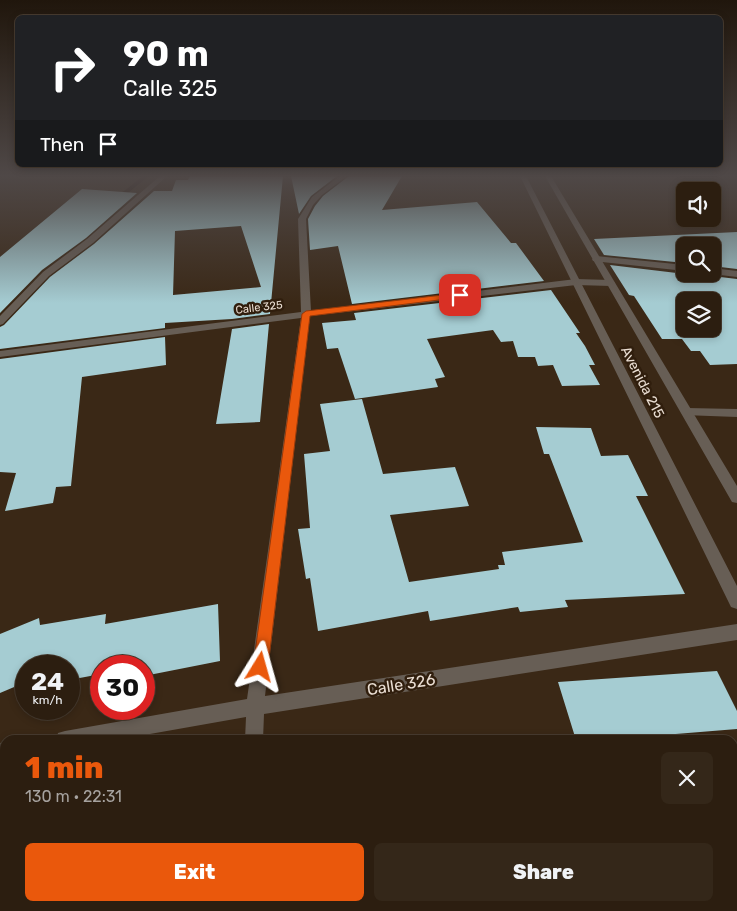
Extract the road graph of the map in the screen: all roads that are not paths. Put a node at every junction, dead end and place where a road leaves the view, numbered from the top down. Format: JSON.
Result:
{"nodes":[{"id":1,"x":116,"y":219,"type":"edge"},
{"id":2,"x":302,"y":219,"type":"edge"},
{"id":3,"x":544,"y":219,"type":"edge"},
{"id":4,"x":573,"y":219,"type":"edge"},
{"id":5,"x":596,"y":259,"type":"junction"},
{"id":6,"x":676,"y":267,"type":"edge"},
{"id":7,"x":721,"y":272,"type":"edge"},
{"id":8,"x":737,"y":274,"type":"edge"},
{"id":9,"x":576,"y":282,"type":"junction"},
{"id":10,"x":611,"y":283,"type":"junction"},
{"id":11,"x":306,"y":314,"type":"junction"},
{"id":12,"x":0,"y":322,"type":"edge"},
{"id":13,"x":0,"y":354,"type":"edge"},
{"id":14,"x":687,"y":412,"type":"junction"},
{"id":15,"x":737,"y":413,"type":"edge"},
{"id":16,"x":737,"y":498,"type":"edge"},
{"id":17,"x":737,"y":602,"type":"edge"},
{"id":18,"x":737,"y":632,"type":"edge"},
{"id":19,"x":255,"y":706,"type":"junction"},
{"id":20,"x":93,"y":735,"type":"edge"},
{"id":21,"x":254,"y":735,"type":"edge"}],
"edges":[{"from":1,"to":12,"type":"street"},
{"from":2,"to":11,"type":"street"},
{"from":3,"to":9,"type":"street","name":"Avenida 215"},
{"from":4,"to":5,"type":"street","name":"Avenida 215"},
{"from":5,"to":6,"type":"street"},
{"from":5,"to":10,"type":"street","name":"Avenida 215"},
{"from":7,"to":8,"type":"street"},
{"from":9,"to":10,"type":"street","name":"Calle 325"},
{"from":9,"to":11,"type":"street","name":"Calle 325"},
{"from":9,"to":17,"type":"street","name":"Avenida 215"},
{"from":10,"to":14,"type":"street","name":"Avenida 215"},
{"from":11,"to":13,"type":"street","name":"Calle 325"},
{"from":11,"to":19,"type":"street"},
{"from":14,"to":15,"type":"street"},
{"from":14,"to":16,"type":"street","name":"Avenida 215"},
{"from":18,"to":19,"type":"street","name":"Calle 326"},
{"from":19,"to":20,"type":"street","name":"Calle 326"},
{"from":19,"to":21,"type":"street"}]}
